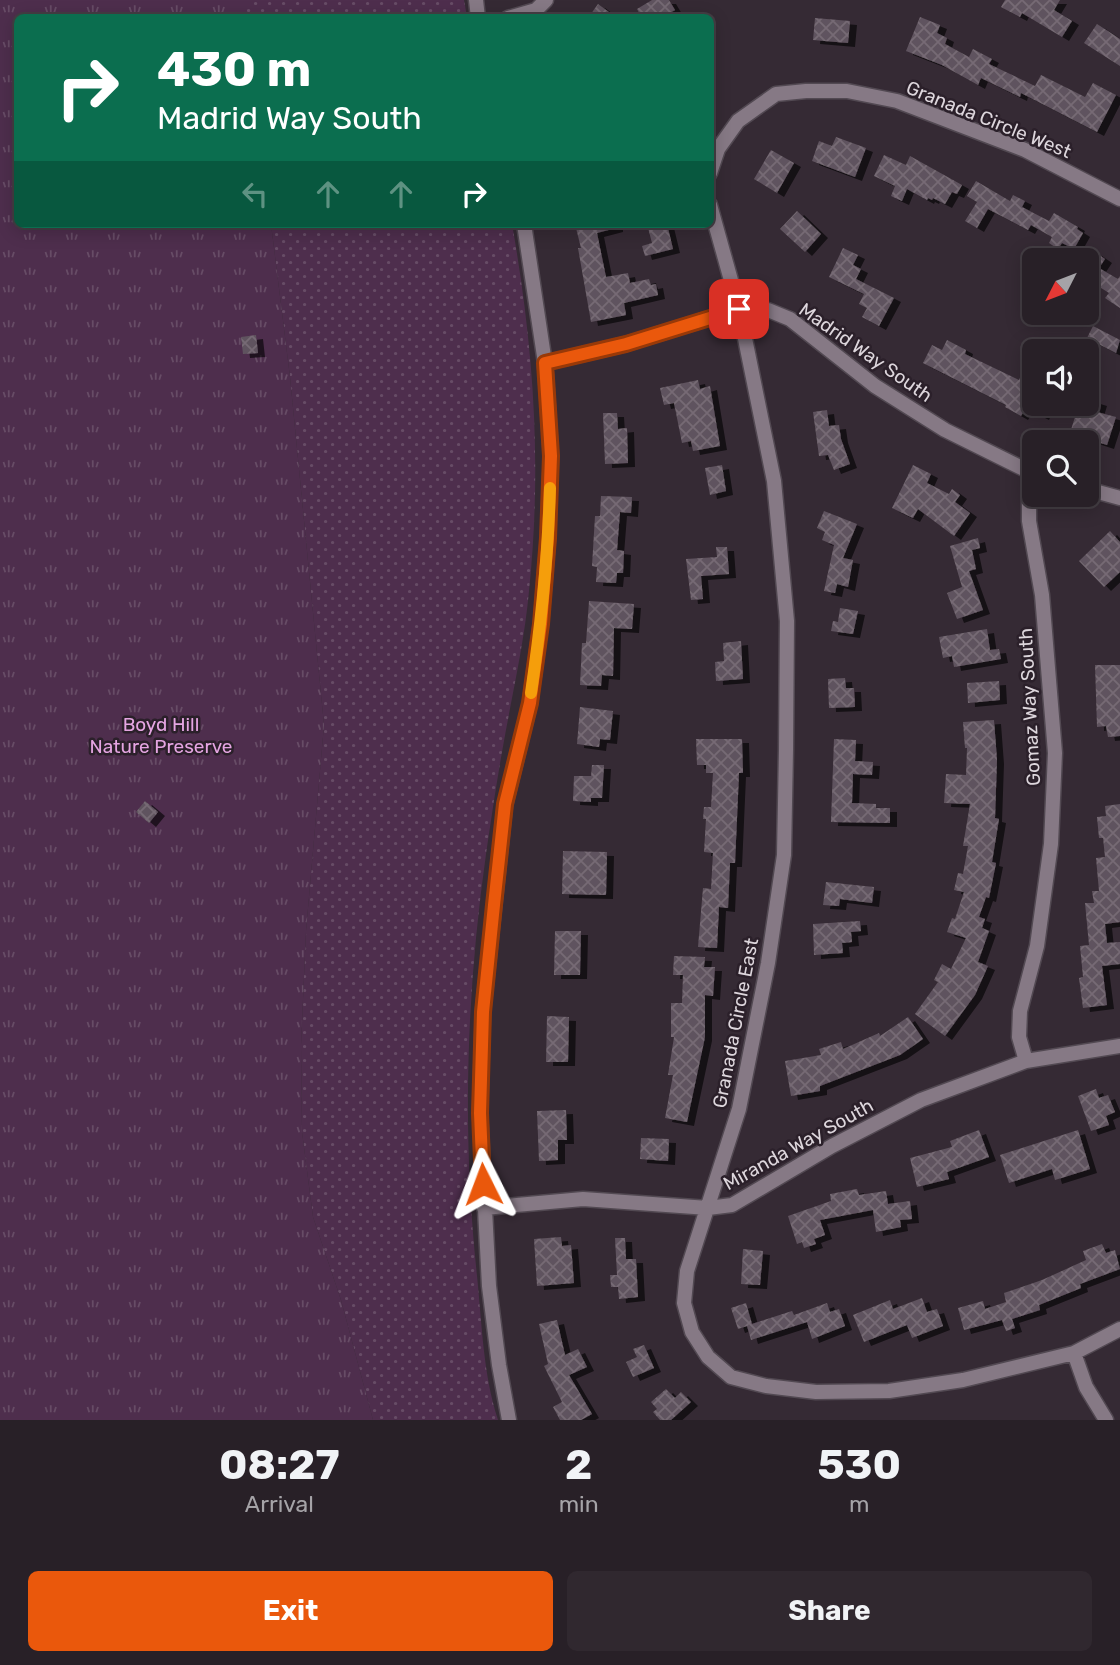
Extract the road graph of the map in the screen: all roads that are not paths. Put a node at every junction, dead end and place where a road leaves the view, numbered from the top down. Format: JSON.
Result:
{"nodes":[{"id":1,"x":546,"y":0,"type":"edge"},
{"id":2,"x":522,"y":14,"type":"edge"},
{"id":3,"x":714,"y":161,"type":"edge"},
{"id":4,"x":1119,"y":194,"type":"edge"},
{"id":5,"x":714,"y":219,"type":"edge"},
{"id":6,"x":525,"y":228,"type":"edge"},
{"id":7,"x":739,"y":309,"type":"junction"},
{"id":8,"x":545,"y":363,"type":"junction"},
{"id":9,"x":1022,"y":468,"type":"edge"},
{"id":10,"x":1099,"y":492,"type":"edge"},
{"id":11,"x":1120,"y":498,"type":"edge"},
{"id":12,"x":1031,"y":507,"type":"edge"},
{"id":13,"x":1120,"y":1046,"type":"edge"},
{"id":14,"x":1026,"y":1062,"type":"junction"},
{"id":15,"x":484,"y":1208,"type":"junction"},
{"id":16,"x":708,"y":1208,"type":"junction"},
{"id":17,"x":1120,"y":1329,"type":"edge"},
{"id":18,"x":1074,"y":1353,"type":"junction"},
{"id":19,"x":509,"y":1420,"type":"edge"},
{"id":20,"x":1106,"y":1420,"type":"edge"}],
"edges":[{"from":1,"to":2,"type":"street"},
{"from":3,"to":4,"type":"street","name":"Granada Circle West"},
{"from":5,"to":7,"type":"street"},
{"from":6,"to":8,"type":"street"},
{"from":7,"to":8,"type":"street","name":"Madrid Way South"},
{"from":7,"to":9,"type":"street","name":"Madrid Way South"},
{"from":7,"to":16,"type":"street","name":"Granada Circle East"},
{"from":8,"to":15,"type":"street"},
{"from":10,"to":11,"type":"street"},
{"from":12,"to":14,"type":"street","name":"Gomaz Way South"},
{"from":13,"to":14,"type":"street","name":"Miranda Way South"},
{"from":14,"to":16,"type":"street","name":"Miranda Way South"},
{"from":15,"to":16,"type":"street","name":"Miranda Way South"},
{"from":15,"to":19,"type":"street"},
{"from":16,"to":18,"type":"street","name":"Granada Circle East"},
{"from":17,"to":18,"type":"street"},
{"from":18,"to":20,"type":"street"}]}
